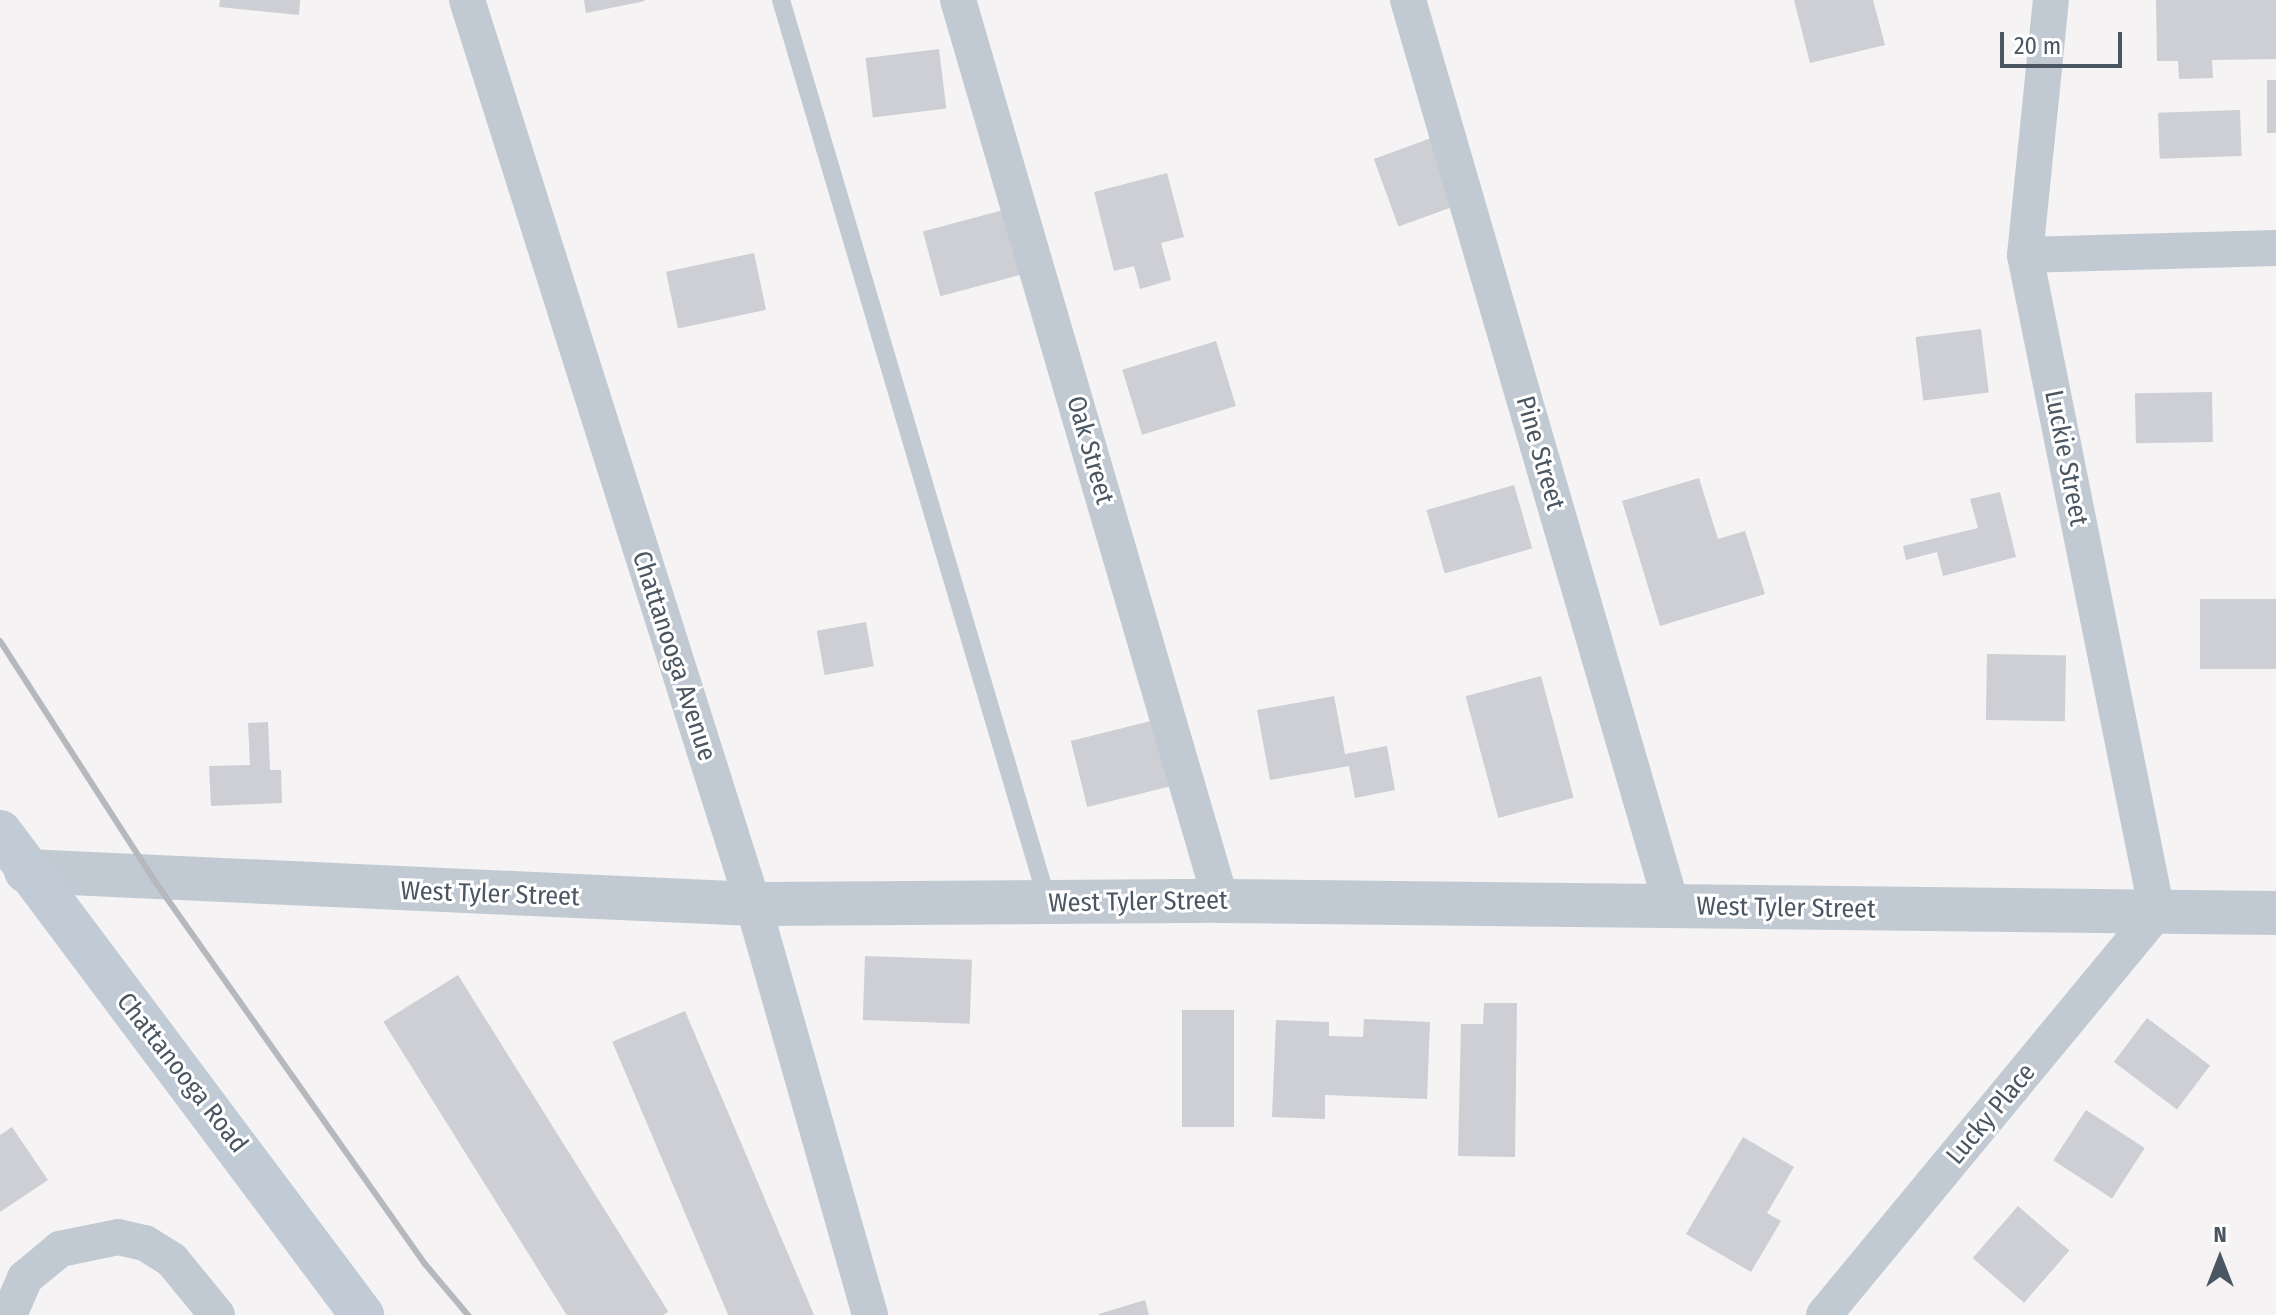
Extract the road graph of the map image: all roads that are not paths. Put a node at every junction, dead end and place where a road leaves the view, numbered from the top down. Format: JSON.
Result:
{"nodes":[{"id":1,"x":467,"y":0,"type":"edge"},
{"id":2,"x":781,"y":0,"type":"edge"},
{"id":3,"x":958,"y":0,"type":"edge"},
{"id":4,"x":1408,"y":0,"type":"edge"},
{"id":5,"x":2051,"y":0,"type":"edge"},
{"id":6,"x":2276,"y":248,"type":"edge"},
{"id":7,"x":2025,"y":255,"type":"junction"},
{"id":8,"x":0,"y":832,"type":"edge"},
{"id":9,"x":13,"y":871,"type":"edge"},
{"id":10,"x":1221,"y":901,"type":"junction"},
{"id":11,"x":1048,"y":903,"type":"junction"},
{"id":12,"x":753,"y":904,"type":"junction"},
{"id":13,"x":1672,"y":907,"type":"junction"},
{"id":14,"x":2157,"y":912,"type":"junction"},
{"id":15,"x":2276,"y":913,"type":"edge"},
{"id":16,"x":9,"y":1315,"type":"edge"},
{"id":17,"x":217,"y":1315,"type":"edge"},
{"id":18,"x":362,"y":1315,"type":"edge"},
{"id":19,"x":870,"y":1315,"type":"edge"},
{"id":20,"x":1824,"y":1315,"type":"edge"}],
"edges":[{"from":1,"to":12,"type":"street","name":"Chattanooga Avenue"},
{"from":2,"to":11,"type":"lane"},
{"from":3,"to":10,"type":"street","name":"Oak Street"},
{"from":4,"to":13,"type":"street","name":"Pine Street"},
{"from":5,"to":7,"type":"street","name":"Luckie Street"},
{"from":6,"to":7,"type":"street"},
{"from":7,"to":14,"type":"street","name":"Luckie Street"},
{"from":8,"to":9,"type":"main road","name":"Chattanooga Road"},
{"from":9,"to":12,"type":"street","name":"West Tyler Street"},
{"from":9,"to":18,"type":"main road","name":"Chattanooga Road"},
{"from":10,"to":11,"type":"street","name":"West Tyler Street"},
{"from":10,"to":13,"type":"street","name":"West Tyler Street"},
{"from":11,"to":12,"type":"street","name":"West Tyler Street"},
{"from":12,"to":19,"type":"street","name":"Chattanooga Avenue"},
{"from":13,"to":14,"type":"street","name":"West Tyler Street"},
{"from":14,"to":15,"type":"street","name":"West Tyler Street"},
{"from":14,"to":20,"type":"street","name":"Lucky Place"},
{"from":16,"to":17,"type":"street"}]}
